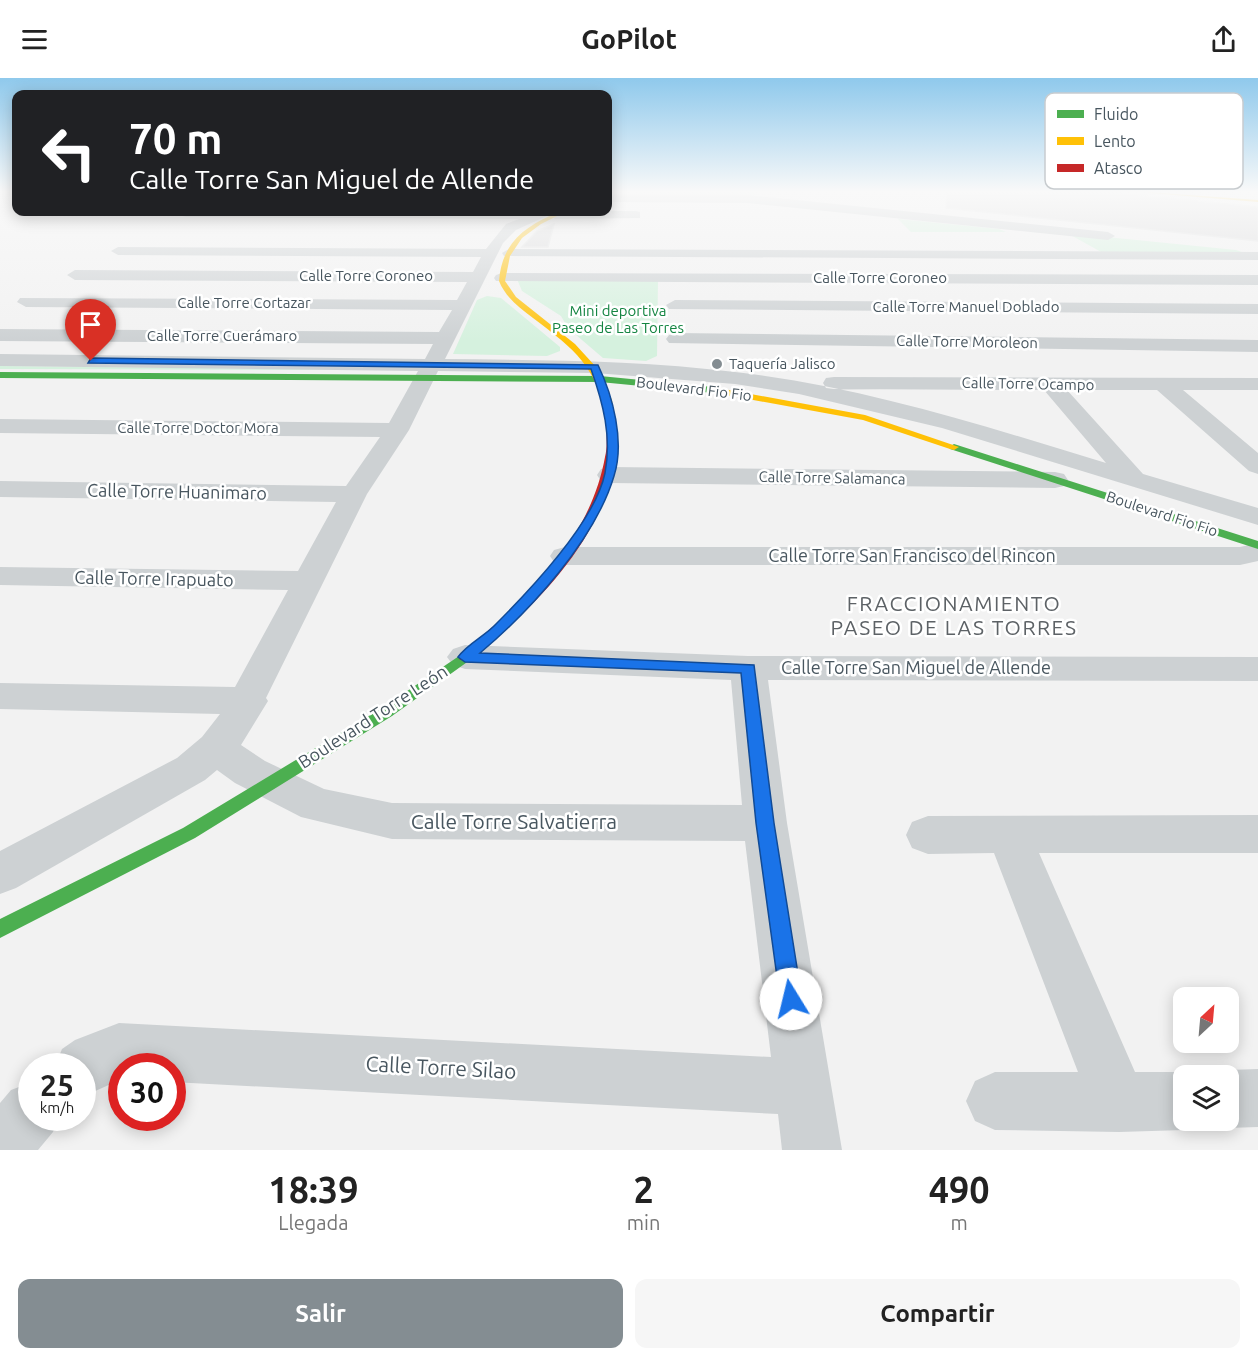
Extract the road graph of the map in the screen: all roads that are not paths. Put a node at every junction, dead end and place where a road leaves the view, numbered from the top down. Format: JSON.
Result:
{"nodes":[{"id":1,"x":135,"y":242,"type":"edge"},
{"id":2,"x":444,"y":242,"type":"edge"},
{"id":3,"x":539,"y":242,"type":"edge"},
{"id":4,"x":1066,"y":242,"type":"edge"},
{"id":5,"x":1167,"y":242,"type":"dead end"},
{"id":6,"x":511,"y":249,"type":"edge"},
{"id":7,"x":118,"y":251,"type":"junction"},
{"id":8,"x":1258,"y":251,"type":"edge"},
{"id":9,"x":1088,"y":255,"type":"junction"},
{"id":10,"x":1258,"y":256,"type":"edge"},
{"id":11,"x":671,"y":278,"type":"junction"},
{"id":12,"x":1125,"y":279,"type":"junction"},
{"id":13,"x":66,"y":280,"type":"junction"},
{"id":14,"x":1258,"y":280,"type":"edge"},
{"id":15,"x":26,"y":302,"type":"junction"},
{"id":16,"x":675,"y":305,"type":"junction"},
{"id":17,"x":1171,"y":309,"type":"junction"},
{"id":18,"x":1258,"y":309,"type":"edge"},
{"id":19,"x":9,"y":311,"type":"dead end"},
{"id":20,"x":0,"y":334,"type":"edge"},
{"id":21,"x":676,"y":339,"type":"junction"},
{"id":22,"x":1225,"y":346,"type":"junction"},
{"id":23,"x":1254,"y":354,"type":"edge"},
{"id":24,"x":0,"y":360,"type":"edge"},
{"id":25,"x":433,"y":360,"type":"junction"},
{"id":26,"x":674,"y":372,"type":"junction"},
{"id":27,"x":597,"y":373,"type":"junction"},
{"id":28,"x":0,"y":375,"type":"edge"},
{"id":29,"x":1050,"y":384,"type":"junction"},
{"id":30,"x":1258,"y":384,"type":"edge"},
{"id":31,"x":1165,"y":386,"type":"junction"},
{"id":32,"x":799,"y":388,"type":"junction"},
{"id":33,"x":0,"y":426,"type":"edge"},
{"id":34,"x":397,"y":430,"type":"junction"},
{"id":35,"x":1258,"y":466,"type":"edge"},
{"id":36,"x":610,"y":475,"type":"junction"},
{"id":37,"x":1133,"y":478,"type":"junction"},
{"id":38,"x":1055,"y":480,"type":"junction"},
{"id":39,"x":0,"y":489,"type":"edge"},
{"id":40,"x":354,"y":494,"type":"junction"},
{"id":41,"x":1258,"y":517,"type":"edge"},
{"id":42,"x":1213,"y":531,"type":"joint"},
{"id":43,"x":565,"y":556,"type":"junction"},
{"id":44,"x":1254,"y":557,"type":"edge"},
{"id":45,"x":0,"y":576,"type":"edge"},
{"id":46,"x":307,"y":581,"type":"junction"},
{"id":47,"x":465,"y":657,"type":"junction"},
{"id":48,"x":748,"y":668,"type":"junction"},
{"id":49,"x":1258,"y":669,"type":"edge"},
{"id":50,"x":0,"y":696,"type":"edge"},
{"id":51,"x":249,"y":701,"type":"junction"},
{"id":52,"x":216,"y":748,"type":"junction"},
{"id":53,"x":269,"y":782,"type":"junction"},
{"id":54,"x":765,"y":823,"type":"junction"},
{"id":55,"x":928,"y":834,"type":"dead end"},
{"id":56,"x":1258,"y":834,"type":"edge"},
{"id":57,"x":1009,"y":835,"type":"junction"},
{"id":58,"x":3,"y":871,"type":"edge"},
{"id":59,"x":0,"y":929,"type":"edge"},
{"id":60,"x":96,"y":1060,"type":"edge"},
{"id":61,"x":804,"y":1088,"type":"junction"},
{"id":62,"x":1258,"y":1098,"type":"edge"},
{"id":63,"x":1239,"y":1099,"type":"edge"},
{"id":64,"x":995,"y":1101,"type":"dead end"},
{"id":65,"x":1173,"y":1101,"type":"edge"},
{"id":66,"x":1119,"y":1103,"type":"junction"},
{"id":67,"x":18,"y":1128,"type":"edge"},
{"id":68,"x":0,"y":1149,"type":"edge"},
{"id":69,"x":812,"y":1150,"type":"edge"}],
"edges":[{"from":1,"to":7,"type":"street"},
{"from":2,"to":6,"type":"street"},
{"from":3,"to":6,"type":"street"},
{"from":4,"to":9,"type":"street"},
{"from":5,"to":8,"type":"street"},
{"from":6,"to":7,"type":"street"},
{"from":6,"to":9,"type":"street"},
{"from":6,"to":11,"type":"street","name":"Calle Torre Coroneo"},
{"from":6,"to":13,"type":"street","name":"Calle Torre Coroneo"},
{"from":6,"to":15,"type":"street","name":"Calle Torre Cortazar"},
{"from":6,"to":25,"type":"street"},
{"from":6,"to":27,"type":"street"},
{"from":7,"to":13,"type":"street"},
{"from":9,"to":10,"type":"street"},
{"from":9,"to":12,"type":"street"},
{"from":11,"to":12,"type":"street","name":"Calle Torre Coroneo"},
{"from":11,"to":16,"type":"street"},
{"from":12,"to":14,"type":"street","name":"Calle Torre Coroneo"},
{"from":12,"to":17,"type":"street"},
{"from":13,"to":15,"type":"street"},
{"from":15,"to":19,"type":"street"},
{"from":16,"to":17,"type":"street","name":"Calle Torre Manuel Doblado"},
{"from":16,"to":21,"type":"street"},
{"from":17,"to":18,"type":"street","name":"Calle Torre Manuel Doblado"},
{"from":17,"to":22,"type":"street"},
{"from":20,"to":25,"type":"street","name":"Calle Torre Cuerámaro"},
{"from":21,"to":22,"type":"street","name":"Calle Torre Moroleon"},
{"from":21,"to":26,"type":"street"},
{"from":22,"to":23,"type":"street","name":"Calle Torre Moroleon"},
{"from":24,"to":25,"type":"street","name":"Boulevard Fio Fio"},
{"from":25,"to":27,"type":"street","name":"Boulevard Fio Fio"},
{"from":25,"to":28,"type":"street","name":"Boulevard Fio Fio"},
{"from":25,"to":34,"type":"street"},
{"from":26,"to":27,"type":"street","name":"Boulevard Fio Fio"},
{"from":26,"to":32,"type":"street","name":"Boulevard Fio Fio"},
{"from":27,"to":36,"type":"street","name":"Boulevard Torre León"},
{"from":27,"to":38,"type":"street","name":"Boulevard Fio Fio"},
{"from":29,"to":31,"type":"street","name":"Calle Torre Ocampo"},
{"from":29,"to":32,"type":"street","name":"Calle Torre Ocampo"},
{"from":29,"to":37,"type":"street"},
{"from":30,"to":31,"type":"street","name":"Calle Torre Ocampo"},
{"from":31,"to":35,"type":"street"},
{"from":32,"to":37,"type":"street","name":"Boulevard Fio Fio"},
{"from":33,"to":34,"type":"street","name":"Calle Torre Doctor Mora"},
{"from":34,"to":40,"type":"street"},
{"from":36,"to":38,"type":"street","name":"Calle Torre Salamanca"},
{"from":36,"to":43,"type":"street","name":"Boulevard Torre León"},
{"from":37,"to":41,"type":"street","name":"Boulevard Fio Fio"},
{"from":38,"to":42,"type":"street","name":"Boulevard Fio Fio"},
{"from":39,"to":40,"type":"street","name":"Calle Torre Huanimaro"},
{"from":40,"to":46,"type":"street"},
{"from":42,"to":44,"type":"street"},
{"from":43,"to":44,"type":"street","name":"Calle Torre San Francisco del Rincon"},
{"from":43,"to":47,"type":"street","name":"Boulevard Torre León"},
{"from":45,"to":46,"type":"street","name":"Calle Torre Irapuato"},
{"from":46,"to":51,"type":"street"},
{"from":47,"to":48,"type":"street","name":"Calle Torre San Miguel de Allende"},
{"from":47,"to":53,"type":"street","name":"Boulevard Torre León"},
{"from":48,"to":49,"type":"street","name":"Calle Torre San Miguel de Allende"},
{"from":48,"to":54,"type":"street"},
{"from":50,"to":51,"type":"street"},
{"from":51,"to":52,"type":"street"},
{"from":52,"to":53,"type":"street","name":"Calle Torre Salvatierra"},
{"from":52,"to":58,"type":"street"},
{"from":53,"to":54,"type":"street","name":"Calle Torre Salvatierra"},
{"from":53,"to":59,"type":"street","name":"Boulevard Torre León"},
{"from":54,"to":61,"type":"street"},
{"from":55,"to":57,"type":"street"},
{"from":56,"to":57,"type":"street"},
{"from":57,"to":66,"type":"street"},
{"from":60,"to":61,"type":"street","name":"Calle Torre Silao"},
{"from":61,"to":69,"type":"street"},
{"from":62,"to":63,"type":"street"},
{"from":64,"to":66,"type":"street"},
{"from":65,"to":66,"type":"street"},
{"from":67,"to":68,"type":"street"}]}
